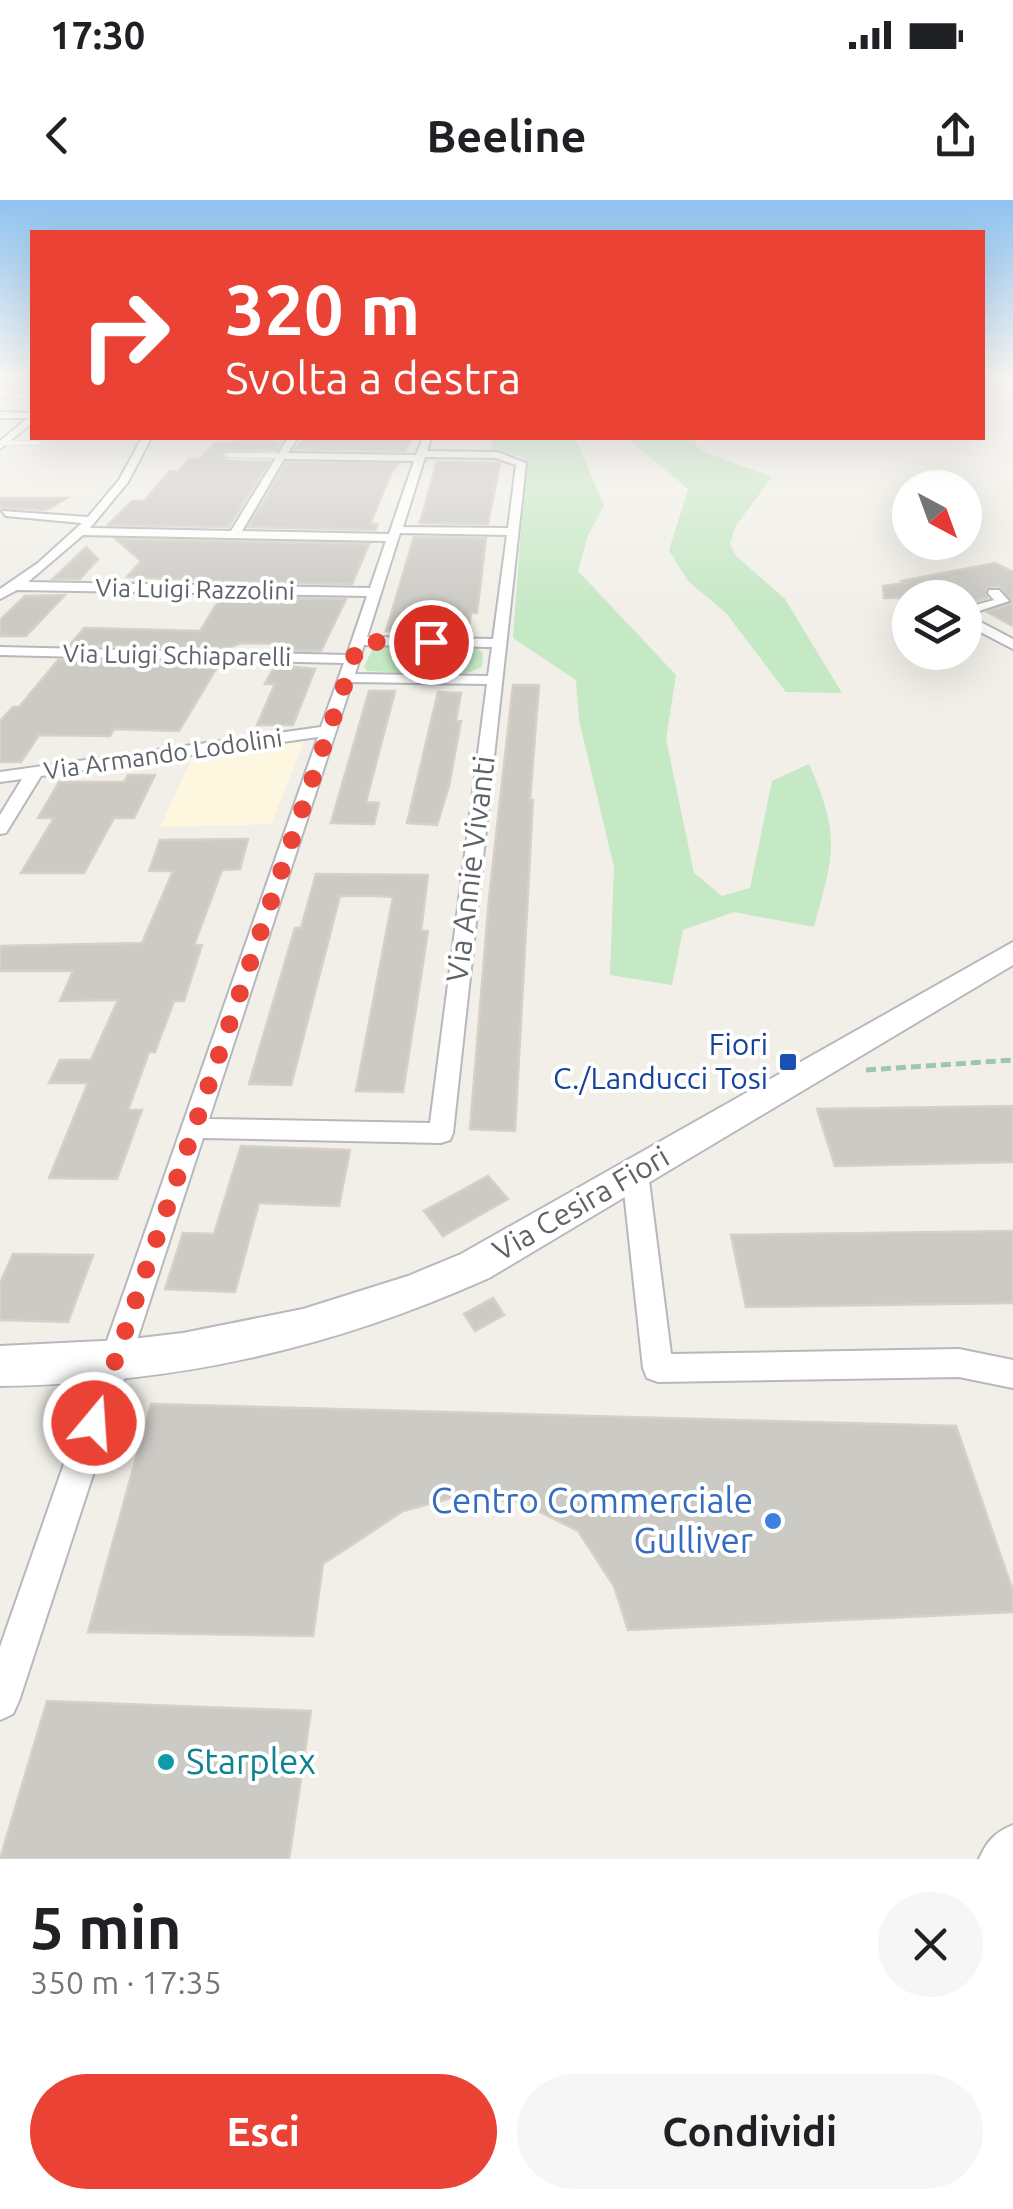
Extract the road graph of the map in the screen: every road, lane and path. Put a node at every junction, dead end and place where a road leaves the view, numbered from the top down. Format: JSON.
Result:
{"nodes":[{"id":1,"x":138,"y":455,"type":"edge"},
{"id":2,"x":294,"y":455,"type":"edge"},
{"id":3,"x":421,"y":455,"type":"edge"},
{"id":4,"x":500,"y":455,"type":"edge"},
{"id":5,"x":229,"y":456,"type":"dead end"},
{"id":6,"x":280,"y":456,"type":"junction"},
{"id":7,"x":6,"y":513,"type":"dead end"},
{"id":8,"x":89,"y":520,"type":"junction"},
{"id":9,"x":78,"y":531,"type":"junction"},
{"id":10,"x":513,"y":532,"type":"junction"},
{"id":11,"x":394,"y":534,"type":"junction"},
{"id":12,"x":234,"y":535,"type":"junction"},
{"id":13,"x":15,"y":586,"type":"junction"},
{"id":14,"x":375,"y":592,"type":"junction"},
{"id":15,"x":994,"y":592,"type":"dead end"},
{"id":16,"x":0,"y":595,"type":"edge"},
{"id":17,"x":982,"y":609,"type":"edge"},
{"id":18,"x":982,"y":625,"type":"edge"},
{"id":19,"x":497,"y":643,"type":"junction"},
{"id":20,"x":1013,"y":644,"type":"edge"},
{"id":21,"x":0,"y":651,"type":"edge"},
{"id":22,"x":353,"y":659,"type":"junction"},
{"id":23,"x":493,"y":680,"type":"junction"},
{"id":24,"x":326,"y":731,"type":"junction"},
{"id":25,"x":35,"y":772,"type":"junction"},
{"id":26,"x":0,"y":777,"type":"edge"},
{"id":27,"x":0,"y":830,"type":"edge"},
{"id":28,"x":1013,"y":952,"type":"edge"},
{"id":29,"x":1013,"y":1060,"type":"edge"},
{"id":30,"x":858,"y":1070,"type":"dead end"},
{"id":31,"x":194,"y":1128,"type":"junction"},
{"id":32,"x":635,"y":1173,"type":"junction"},
{"id":33,"x":113,"y":1364,"type":"junction"},
{"id":34,"x":0,"y":1366,"type":"edge"},
{"id":35,"x":1013,"y":1374,"type":"edge"},
{"id":36,"x":0,"y":1701,"type":"edge"},
{"id":37,"x":1013,"y":1845,"type":"edge"},
{"id":38,"x":1000,"y":1859,"type":"edge"}],
"edges":[{"from":1,"to":8,"type":"street"},
{"from":2,"to":6,"type":"street"},
{"from":3,"to":11,"type":"street"},
{"from":4,"to":10,"type":"street","name":"Via Annie Vivanti"},
{"from":5,"to":6,"type":"lane"},
{"from":6,"to":12,"type":"street"},
{"from":7,"to":8,"type":"street"},
{"from":8,"to":9,"type":"street"},
{"from":9,"to":12,"type":"street"},
{"from":9,"to":13,"type":"street"},
{"from":10,"to":11,"type":"street"},
{"from":10,"to":19,"type":"street","name":"Via Annie Vivanti"},
{"from":11,"to":12,"type":"street"},
{"from":11,"to":14,"type":"street"},
{"from":13,"to":14,"type":"street","name":"Via Luigi Razzolini"},
{"from":13,"to":16,"type":"street"},
{"from":14,"to":22,"type":"street"},
{"from":15,"to":17,"type":"street"},
{"from":18,"to":20,"type":"street"},
{"from":19,"to":22,"type":"street"},
{"from":19,"to":23,"type":"street","name":"Via Annie Vivanti"},
{"from":21,"to":22,"type":"street","name":"Via Luigi Schiaparelli"},
{"from":22,"to":23,"type":"street"},
{"from":22,"to":24,"type":"street"},
{"from":23,"to":31,"type":"street","name":"Via Annie Vivanti"},
{"from":24,"to":25,"type":"street","name":"Via Armando Lodolini"},
{"from":24,"to":31,"type":"street"},
{"from":25,"to":26,"type":"street","name":"Via Armando Lodolini"},
{"from":25,"to":27,"type":"street"},
{"from":28,"to":32,"type":"street","name":"Via Cesira Fiori"},
{"from":29,"to":30,"type":"path"},
{"from":31,"to":33,"type":"street"},
{"from":32,"to":33,"type":"street","name":"Via Cesira Fiori"},
{"from":32,"to":35,"type":"street"},
{"from":33,"to":34,"type":"street","name":"Via Cesira Fiori"},
{"from":33,"to":36,"type":"street"},
{"from":37,"to":38,"type":"street"}]}
